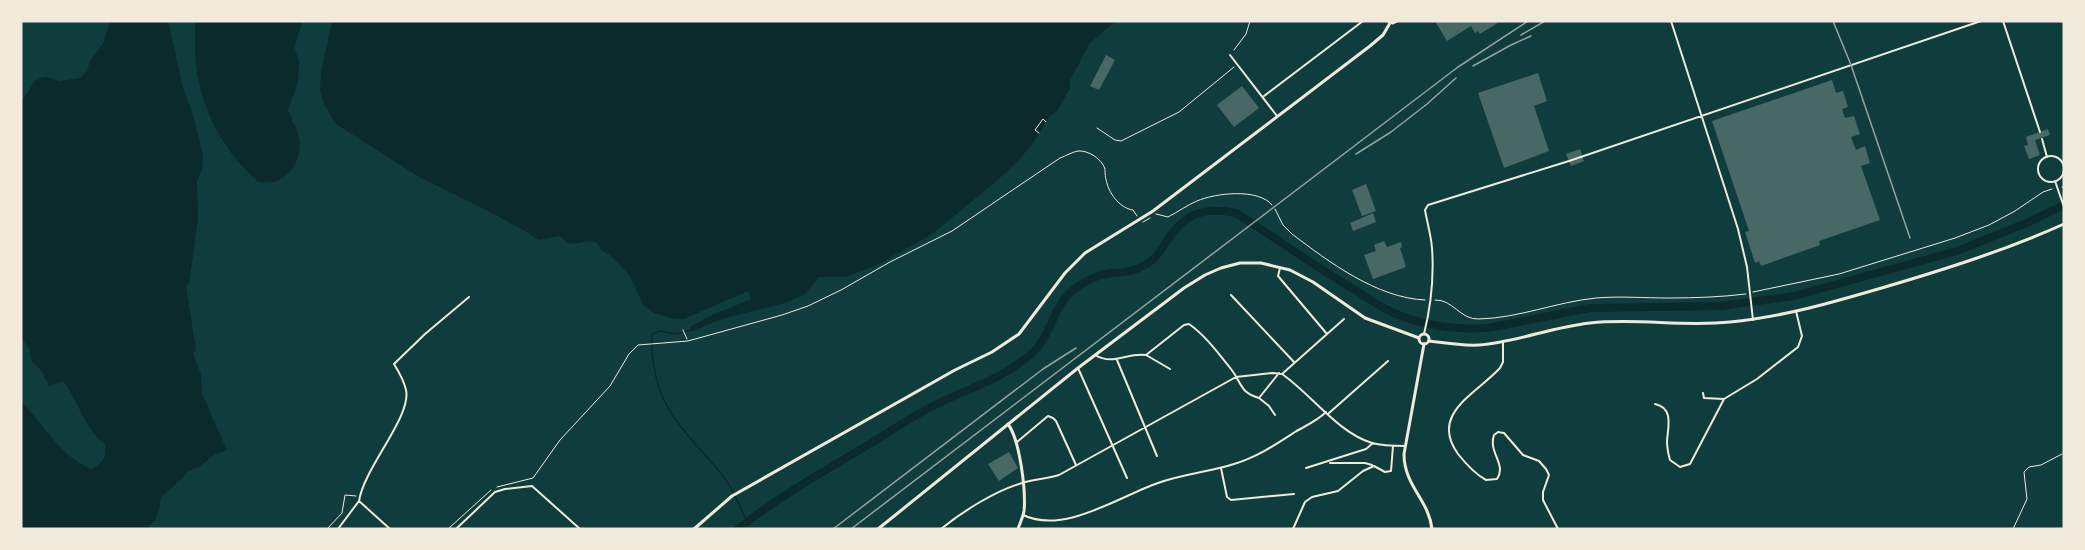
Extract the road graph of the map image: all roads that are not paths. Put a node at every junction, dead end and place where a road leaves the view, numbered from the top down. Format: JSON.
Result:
{"nodes":[{"id":1,"x":1363,"y":21,"type":"edge"},
{"id":2,"x":1396,"y":21,"type":"edge"},
{"id":3,"x":1671,"y":21,"type":"edge"},
{"id":4,"x":1981,"y":21,"type":"edge"},
{"id":5,"x":2003,"y":21,"type":"edge"},
{"id":6,"x":1389,"y":22,"type":"edge"},
{"id":7,"x":1230,"y":55,"type":"road end"},
{"id":8,"x":1264,"y":96,"type":"junction"},
{"id":9,"x":1277,"y":116,"type":"junction"},
{"id":10,"x":1702,"y":116,"type":"junction"},
{"id":11,"x":2040,"y":132,"type":"dead end"},
{"id":12,"x":2042,"y":139,"type":"dead end"},
{"id":13,"x":2048,"y":157,"type":"junction"},
{"id":14,"x":2064,"y":171,"type":"edge"},
{"id":15,"x":2055,"y":181,"type":"junction"},
{"id":16,"x":2064,"y":207,"type":"edge"},
{"id":17,"x":2064,"y":224,"type":"edge"},
{"id":18,"x":1280,"y":267,"type":"junction"},
{"id":19,"x":1231,"y":295,"type":"dead end"},
{"id":20,"x":469,"y":297,"type":"dead end"},
{"id":21,"x":1796,"y":311,"type":"junction"},
{"id":22,"x":1344,"y":319,"type":"dead end"},
{"id":23,"x":1753,"y":320,"type":"junction"},
{"id":24,"x":1327,"y":334,"type":"junction"},
{"id":25,"x":1424,"y":334,"type":"junction"},
{"id":26,"x":1419,"y":338,"type":"junction"},
{"id":27,"x":1429,"y":341,"type":"junction"},
{"id":28,"x":1503,"y":342,"type":"junction"},
{"id":29,"x":1424,"y":344,"type":"junction"},
{"id":30,"x":1095,"y":355,"type":"junction"},
{"id":31,"x":1146,"y":355,"type":"junction"},
{"id":32,"x":1117,"y":360,"type":"junction"},
{"id":33,"x":1388,"y":361,"type":"dead end"},
{"id":34,"x":1294,"y":362,"type":"junction"},
{"id":35,"x":1078,"y":368,"type":"junction"},
{"id":36,"x":1170,"y":369,"type":"dead end"},
{"id":37,"x":1281,"y":374,"type":"junction"},
{"id":38,"x":1236,"y":377,"type":"junction"},
{"id":39,"x":1703,"y":393,"type":"dead end"},
{"id":40,"x":1259,"y":398,"type":"junction"},
{"id":41,"x":1724,"y":399,"type":"junction"},
{"id":42,"x":1656,"y":404,"type":"dead end"},
{"id":43,"x":1327,"y":412,"type":"junction"},
{"id":44,"x":1275,"y":415,"type":"dead end"},
{"id":45,"x":1008,"y":424,"type":"junction"},
{"id":46,"x":1145,"y":427,"type":"junction"},
{"id":47,"x":1017,"y":442,"type":"junction"},
{"id":48,"x":1373,"y":443,"type":"junction"},
{"id":49,"x":1112,"y":445,"type":"junction"},
{"id":50,"x":1393,"y":446,"type":"junction"},
{"id":51,"x":1405,"y":447,"type":"junction"},
{"id":52,"x":1157,"y":456,"type":"dead end"},
{"id":53,"x":1327,"y":462,"type":"junction"},
{"id":54,"x":1076,"y":465,"type":"junction"},
{"id":55,"x":1374,"y":466,"type":"junction"},
{"id":56,"x":1221,"y":468,"type":"junction"},
{"id":57,"x":1306,"y":468,"type":"dead end"},
{"id":58,"x":1127,"y":478,"type":"dead end"},
{"id":59,"x":1022,"y":483,"type":"junction"},
{"id":60,"x":1294,"y":494,"type":"dead end"},
{"id":61,"x":360,"y":499,"type":"junction"},
{"id":62,"x":1023,"y":515,"type":"junction"},
{"id":63,"x":338,"y":529,"type":"edge"},
{"id":64,"x":390,"y":529,"type":"edge"},
{"id":65,"x":456,"y":529,"type":"edge"},
{"id":66,"x":580,"y":529,"type":"edge"},
{"id":67,"x":694,"y":529,"type":"edge"},
{"id":68,"x":878,"y":529,"type":"edge"},
{"id":69,"x":941,"y":529,"type":"edge"},
{"id":70,"x":1018,"y":529,"type":"edge"},
{"id":71,"x":1293,"y":529,"type":"edge"},
{"id":72,"x":1432,"y":529,"type":"edge"},
{"id":73,"x":1558,"y":529,"type":"edge"}],
"edges":[{"from":1,"to":8,"type":"street"},
{"from":2,"to":6,"type":"main road"},
{"from":3,"to":10,"type":"street"},
{"from":4,"to":10,"type":"street"},
{"from":5,"to":11,"type":"street"},
{"from":6,"to":9,"type":"main road"},
{"from":7,"to":8,"type":"street"},
{"from":8,"to":9,"type":"street"},
{"from":9,"to":67,"type":"main road"},
{"from":10,"to":23,"type":"street"},
{"from":10,"to":25,"type":"street"},
{"from":12,"to":13,"type":"street"},
{"from":13,"to":14,"type":"street"},
{"from":13,"to":15,"type":"street"},
{"from":14,"to":15,"type":"street"},
{"from":15,"to":16,"type":"street"},
{"from":17,"to":21,"type":"main road"},
{"from":18,"to":24,"type":"street"},
{"from":18,"to":26,"type":"main road"},
{"from":18,"to":30,"type":"main road"},
{"from":19,"to":34,"type":"street"},
{"from":20,"to":61,"type":"street"},
{"from":21,"to":23,"type":"main road"},
{"from":21,"to":41,"type":"street"},
{"from":22,"to":24,"type":"street"},
{"from":23,"to":28,"type":"main road"},
{"from":24,"to":34,"type":"street"},
{"from":25,"to":26,"type":"main road"},
{"from":25,"to":27,"type":"main road"},
{"from":26,"to":29,"type":"main road"},
{"from":27,"to":28,"type":"main road"},
{"from":27,"to":29,"type":"main road"},
{"from":28,"to":73,"type":"street"},
{"from":29,"to":51,"type":"main road"},
{"from":30,"to":32,"type":"street"},
{"from":30,"to":35,"type":"main road"},
{"from":31,"to":32,"type":"street"},
{"from":31,"to":36,"type":"street"},
{"from":31,"to":38,"type":"street"},
{"from":32,"to":46,"type":"street"},
{"from":33,"to":43,"type":"street"},
{"from":34,"to":37,"type":"street"},
{"from":35,"to":45,"type":"main road"},
{"from":35,"to":49,"type":"street"},
{"from":37,"to":38,"type":"street"},
{"from":37,"to":40,"type":"street"},
{"from":37,"to":43,"type":"street"},
{"from":38,"to":40,"type":"street"},
{"from":38,"to":46,"type":"street"},
{"from":39,"to":41,"type":"street"},
{"from":40,"to":44,"type":"street"},
{"from":41,"to":42,"type":"street"},
{"from":43,"to":48,"type":"street"},
{"from":43,"to":56,"type":"street"},
{"from":45,"to":47,"type":"main road"},
{"from":45,"to":68,"type":"main road"},
{"from":46,"to":49,"type":"street"},
{"from":46,"to":52,"type":"street"},
{"from":47,"to":54,"type":"street"},
{"from":47,"to":59,"type":"main road"},
{"from":48,"to":50,"type":"street"},
{"from":48,"to":53,"type":"street"},
{"from":49,"to":54,"type":"street"},
{"from":49,"to":58,"type":"street"},
{"from":50,"to":51,"type":"street"},
{"from":50,"to":55,"type":"street"},
{"from":51,"to":72,"type":"main road"},
{"from":53,"to":55,"type":"street"},
{"from":53,"to":57,"type":"street"},
{"from":54,"to":59,"type":"street"},
{"from":55,"to":71,"type":"street"},
{"from":56,"to":60,"type":"street"},
{"from":56,"to":62,"type":"street"},
{"from":59,"to":62,"type":"main road"},
{"from":59,"to":69,"type":"street"},
{"from":61,"to":63,"type":"street"},
{"from":61,"to":64,"type":"street"},
{"from":62,"to":70,"type":"main road"},
{"from":65,"to":66,"type":"street"}]}
